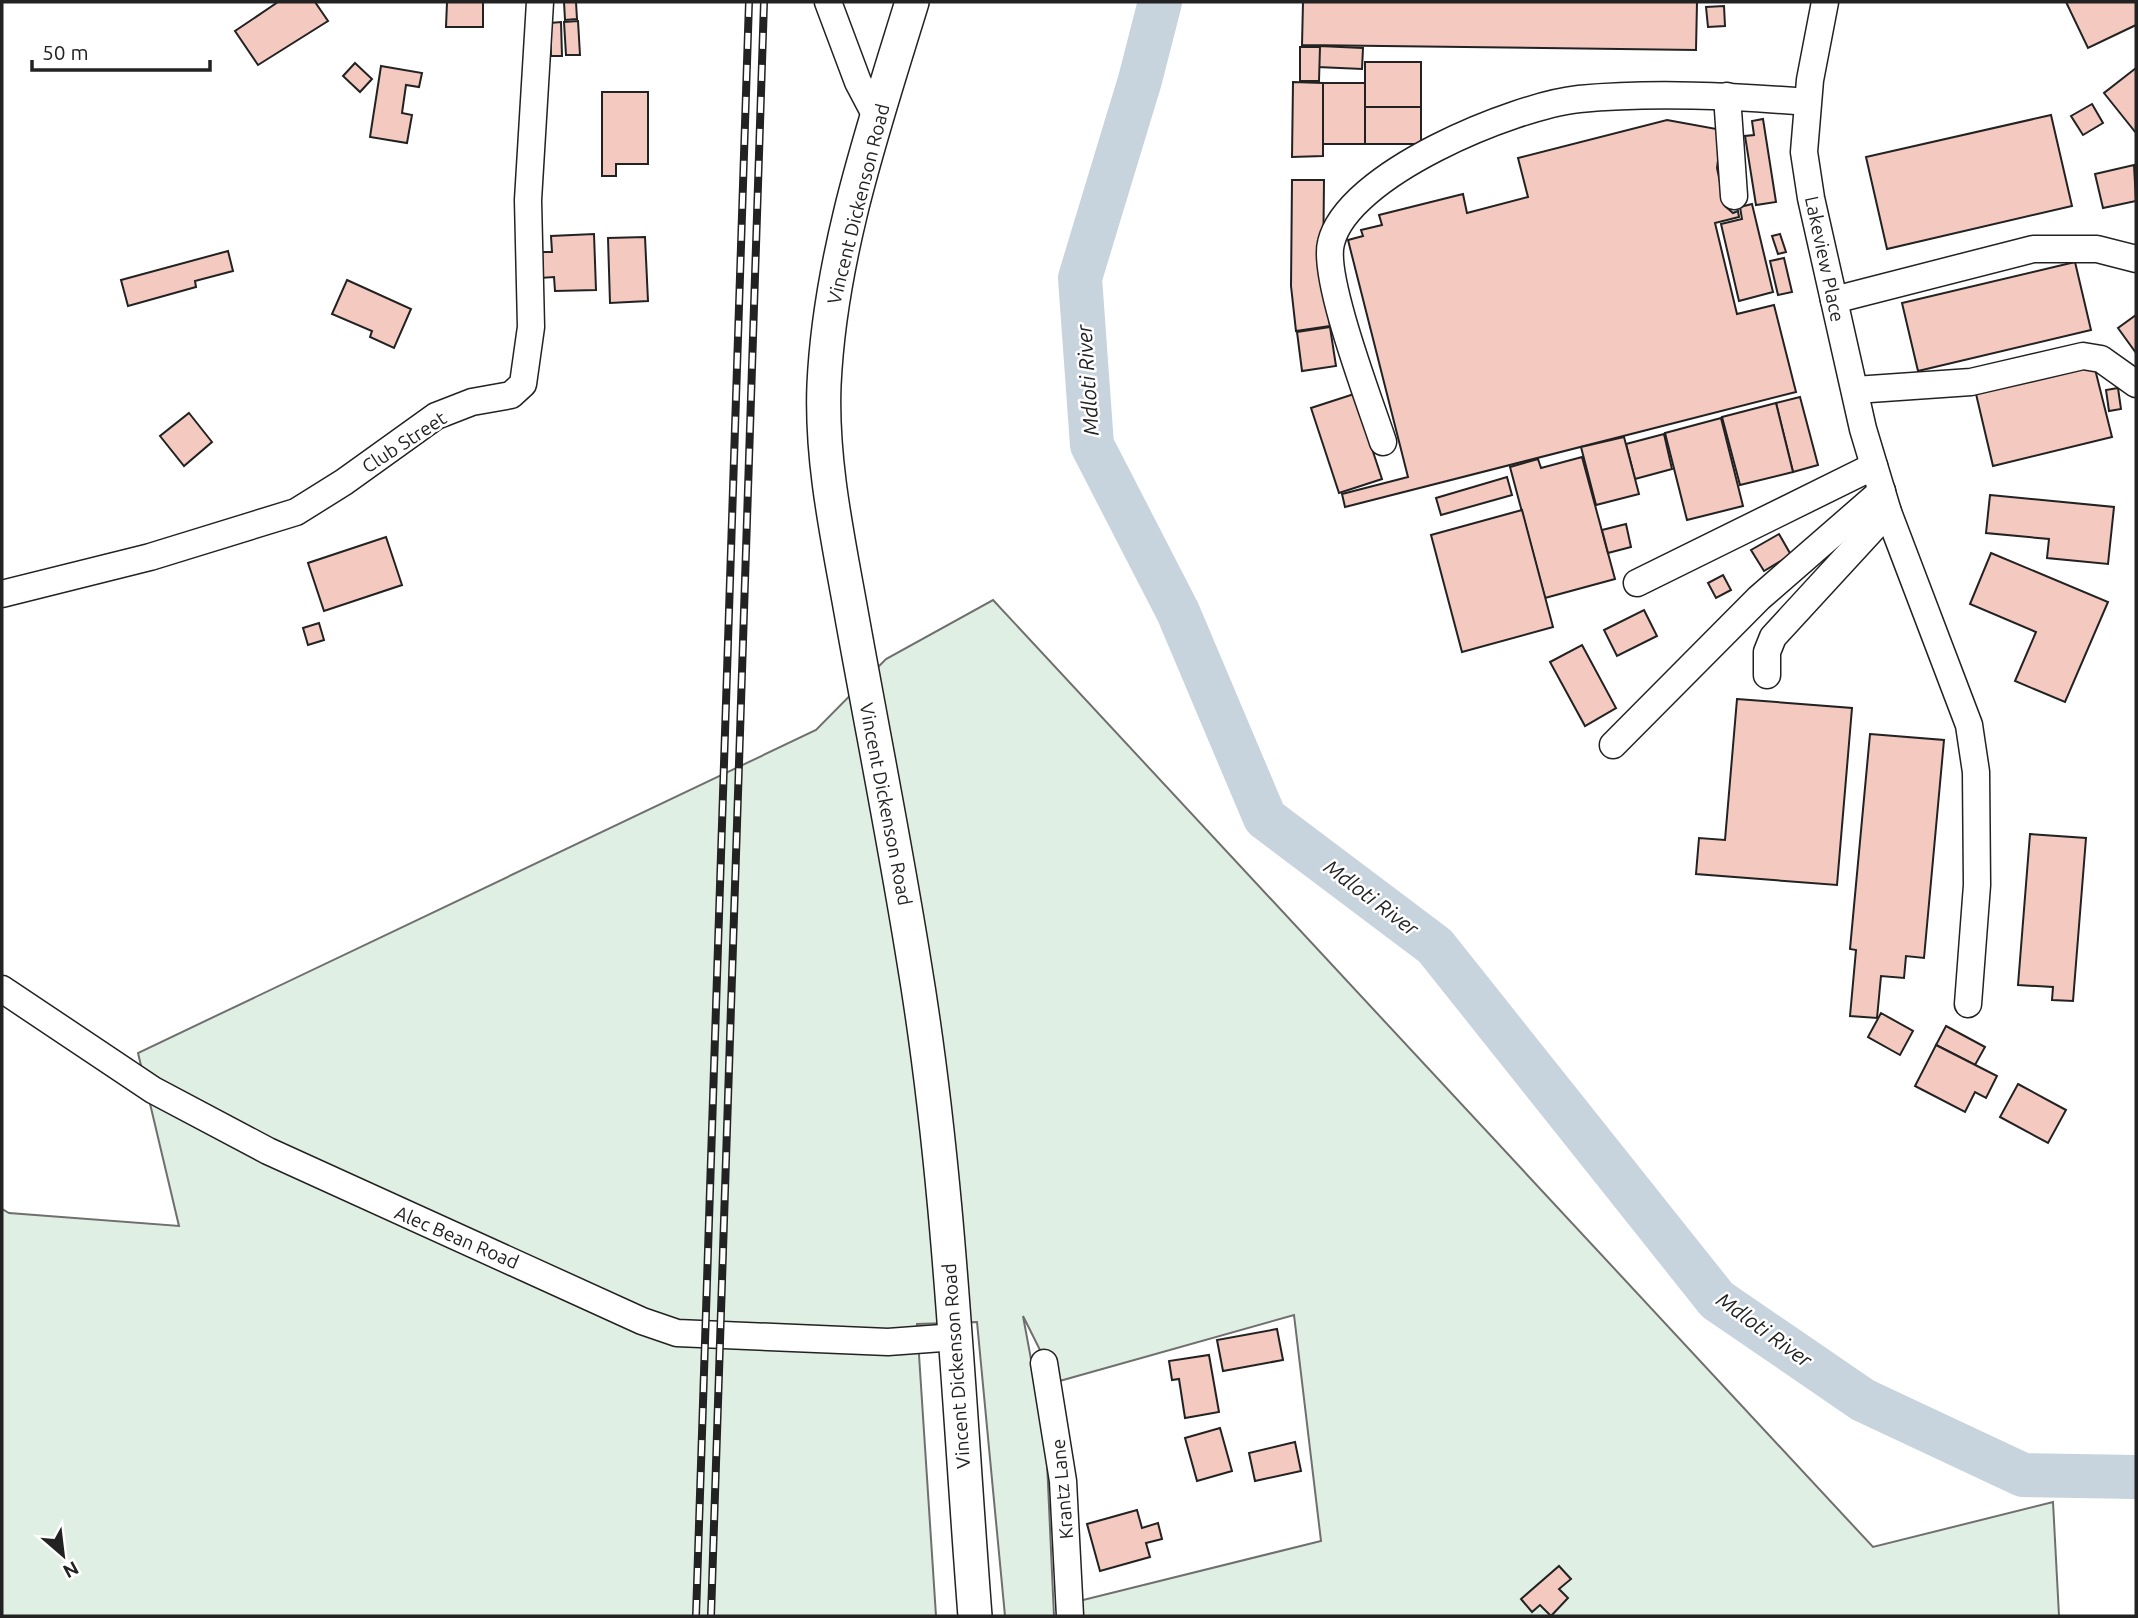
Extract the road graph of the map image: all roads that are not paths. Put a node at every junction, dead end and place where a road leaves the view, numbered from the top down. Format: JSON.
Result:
{"nodes":[{"id":1,"x":540,"y":2,"type":"edge"},
{"id":2,"x":828,"y":2,"type":"edge"},
{"id":3,"x":912,"y":2,"type":"edge"},
{"id":4,"x":1825,"y":2,"type":"edge"},
{"id":5,"x":1727,"y":96,"type":"junction"},
{"id":6,"x":1807,"y":102,"type":"junction"},
{"id":7,"x":877,"y":118,"type":"junction"},
{"id":8,"x":1734,"y":196,"type":"dead end"},
{"id":9,"x":2136,"y":259,"type":"edge"},
{"id":10,"x":1834,"y":300,"type":"junction"},
{"id":11,"x":2136,"y":384,"type":"edge"},
{"id":12,"x":1855,"y":390,"type":"junction"},
{"id":13,"x":1382,"y":442,"type":"dead end"},
{"id":14,"x":1874,"y":466,"type":"junction"},
{"id":15,"x":1885,"y":502,"type":"junction"},
{"id":16,"x":1637,"y":583,"type":"dead end"},
{"id":17,"x":2,"y":594,"type":"edge"},
{"id":18,"x":1767,"y":675,"type":"dead end"},
{"id":19,"x":1613,"y":745,"type":"dead end"},
{"id":20,"x":2,"y":989,"type":"edge"},
{"id":21,"x":1968,"y":1004,"type":"dead end"},
{"id":22,"x":956,"y":1337,"type":"junction"},
{"id":23,"x":1044,"y":1363,"type":"dead end"},
{"id":24,"x":975,"y":1616,"type":"edge"},
{"id":25,"x":1070,"y":1616,"type":"edge"}],
"edges":[{"from":1,"to":17,"type":"street","name":"Club Street"},
{"from":2,"to":7,"type":"street"},
{"from":3,"to":7,"type":"main road","name":"Vincent Dickenson Road"},
{"from":4,"to":6,"type":"street","name":"Lakeview Place"},
{"from":5,"to":6,"type":"street"},
{"from":5,"to":8,"type":"street"},
{"from":5,"to":13,"type":"street"},
{"from":6,"to":10,"type":"street","name":"Lakeview Place"},
{"from":7,"to":22,"type":"main road","name":"Vincent Dickenson Road"},
{"from":9,"to":10,"type":"street"},
{"from":10,"to":12,"type":"street","name":"Lakeview Place"},
{"from":11,"to":12,"type":"street"},
{"from":12,"to":14,"type":"street","name":"Lakeview Place"},
{"from":14,"to":15,"type":"street","name":"Lakeview Place"},
{"from":14,"to":16,"type":"street"},
{"from":15,"to":18,"type":"street"},
{"from":15,"to":19,"type":"street"},
{"from":15,"to":21,"type":"street","name":"Lakeview Place"},
{"from":20,"to":22,"type":"street","name":"Alec Bean Road"},
{"from":22,"to":24,"type":"main road","name":"Vincent Dickenson Road"},
{"from":23,"to":25,"type":"street","name":"Krantz Lane"}]}
